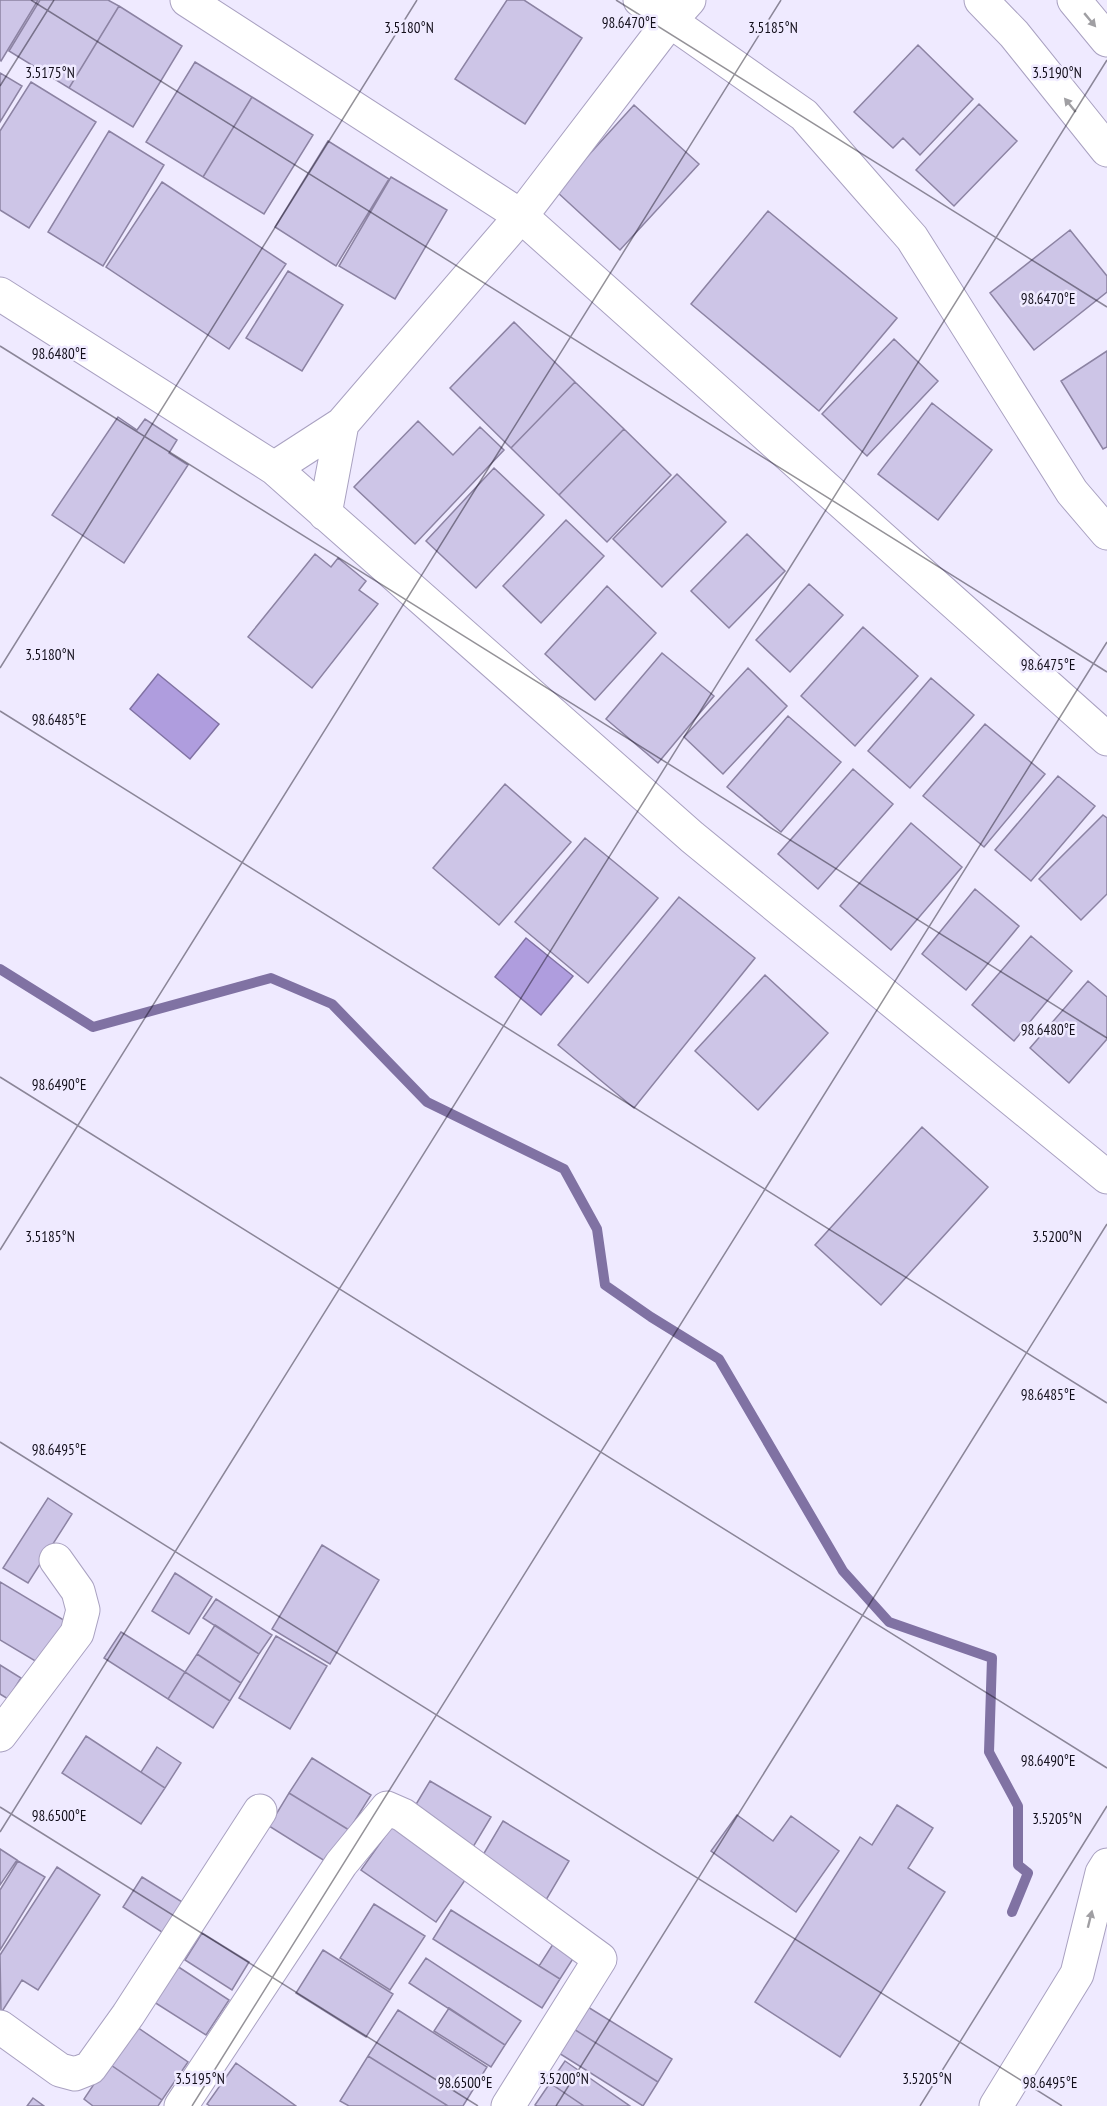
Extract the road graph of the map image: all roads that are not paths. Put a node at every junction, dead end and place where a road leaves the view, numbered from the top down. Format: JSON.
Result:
{"nodes":[{"id":1,"x":187,"y":0,"type":"edge"},
{"id":2,"x":640,"y":0,"type":"edge"},
{"id":3,"x":981,"y":0,"type":"edge"},
{"id":4,"x":1074,"y":0,"type":"edge"},
{"id":5,"x":679,"y":10,"type":"edge"},
{"id":6,"x":1107,"y":40,"type":"edge"},
{"id":7,"x":1107,"y":150,"type":"edge"},
{"id":8,"x":521,"y":216,"type":"junction"},
{"id":9,"x":0,"y":294,"type":"edge"},
{"id":10,"x":342,"y":424,"type":"junction"},
{"id":11,"x":274,"y":468,"type":"junction"},
{"id":12,"x":325,"y":514,"type":"junction"},
{"id":13,"x":1107,"y":533,"type":"edge"},
{"id":14,"x":1107,"y":739,"type":"edge"},
{"id":15,"x":1107,"y":1178,"type":"edge"},
{"id":16,"x":56,"y":1560,"type":"dead end"},
{"id":17,"x":0,"y":1735,"type":"edge"},
{"id":18,"x":260,"y":1811,"type":"dead end"},
{"id":19,"x":1107,"y":1865,"type":"edge"},
{"id":20,"x":1107,"y":1948,"type":"edge"},
{"id":21,"x":1077,"y":1974,"type":"junction"},
{"id":22,"x":0,"y":2027,"type":"edge"},
{"id":23,"x":181,"y":2106,"type":"edge"},
{"id":24,"x":508,"y":2106,"type":"edge"},
{"id":25,"x":996,"y":2106,"type":"edge"}],
"edges":[{"from":1,"to":8,"type":"street"},
{"from":2,"to":5,"type":"street"},
{"from":7,"to":3,"type":"street","one_way":true},
{"from":4,"to":6,"type":"street","one_way":true},
{"from":5,"to":8,"type":"street"},
{"from":5,"to":13,"type":"street"},
{"from":8,"to":10,"type":"street"},
{"from":8,"to":14,"type":"street"},
{"from":9,"to":11,"type":"street"},
{"from":10,"to":11,"type":"street"},
{"from":10,"to":12,"type":"street"},
{"from":11,"to":12,"type":"street"},
{"from":12,"to":15,"type":"street"},
{"from":16,"to":17,"type":"street"},
{"from":18,"to":22,"type":"street"},
{"from":21,"to":19,"type":"street","one_way":true},
{"from":20,"to":21,"type":"street"},
{"from":21,"to":25,"type":"street"},
{"from":23,"to":24,"type":"street"}]}
